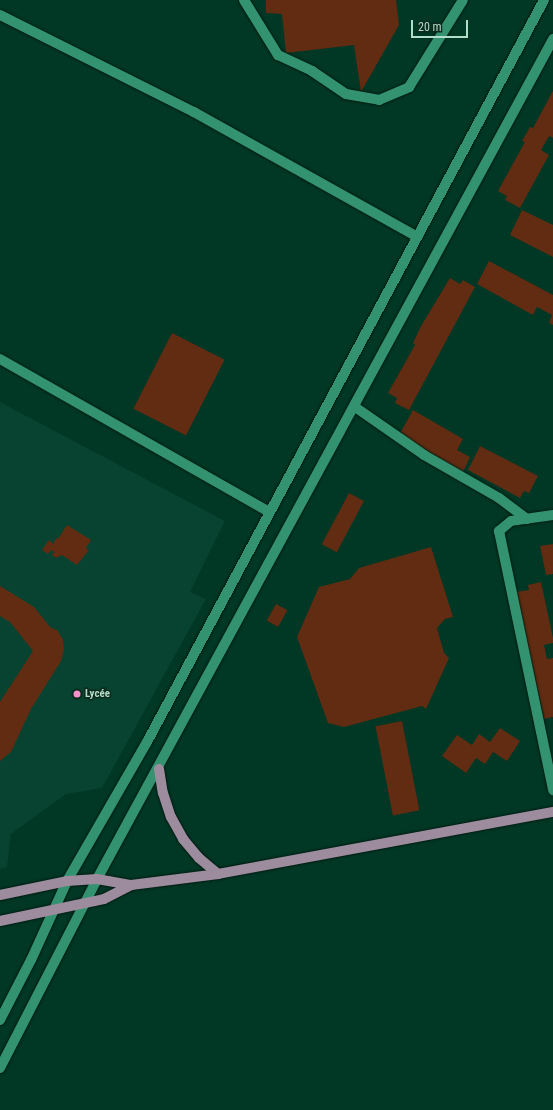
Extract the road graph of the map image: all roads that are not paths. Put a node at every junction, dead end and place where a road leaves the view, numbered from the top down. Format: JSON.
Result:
{"nodes":[{"id":1,"x":244,"y":0,"type":"edge"},
{"id":2,"x":463,"y":0,"type":"edge"},
{"id":3,"x":544,"y":0,"type":"edge"},
{"id":4,"x":0,"y":15,"type":"edge"},
{"id":5,"x":553,"y":39,"type":"edge"},
{"id":6,"x":416,"y":236,"type":"junction"},
{"id":7,"x":0,"y":358,"type":"edge"},
{"id":8,"x":355,"y":407,"type":"junction"},
{"id":9,"x":269,"y":512,"type":"junction"},
{"id":10,"x":553,"y":515,"type":"edge"},
{"id":11,"x":527,"y":519,"type":"junction"},
{"id":12,"x":550,"y":759,"type":"edge"},
{"id":13,"x":159,"y":769,"type":"junction"},
{"id":14,"x":553,"y":790,"type":"edge"},
{"id":15,"x":553,"y":812,"type":"edge"},
{"id":16,"x":218,"y":874,"type":"junction"},
{"id":17,"x":97,"y":879,"type":"junction"},
{"id":18,"x":67,"y":881,"type":"junction"},
{"id":19,"x":131,"y":885,"type":"junction"},
{"id":20,"x":0,"y":895,"type":"edge"},
{"id":21,"x":86,"y":903,"type":"junction"},
{"id":22,"x":54,"y":911,"type":"junction"},
{"id":23,"x":0,"y":921,"type":"edge"},
{"id":24,"x":0,"y":1020,"type":"edge"},
{"id":25,"x":0,"y":1068,"type":"edge"}],
"edges":[{"from":1,"to":2,"type":"street"},
{"from":3,"to":6,"type":"street"},
{"from":4,"to":6,"type":"street"},
{"from":5,"to":8,"type":"street"},
{"from":6,"to":9,"type":"street"},
{"from":7,"to":9,"type":"street"},
{"from":8,"to":11,"type":"street"},
{"from":8,"to":13,"type":"street"},
{"from":9,"to":18,"type":"street"},
{"from":10,"to":11,"type":"street"},
{"from":11,"to":12,"type":"street"},
{"from":12,"to":14,"type":"street"},
{"from":13,"to":16,"type":"main road"},
{"from":13,"to":17,"type":"street"},
{"from":15,"to":16,"type":"main road"},
{"from":16,"to":19,"type":"main road"},
{"from":17,"to":18,"type":"main road"},
{"from":17,"to":19,"type":"main road"},
{"from":17,"to":21,"type":"street"},
{"from":18,"to":20,"type":"main road"},
{"from":18,"to":22,"type":"street"},
{"from":19,"to":21,"type":"main road"},
{"from":21,"to":22,"type":"main road"},
{"from":21,"to":25,"type":"street"},
{"from":22,"to":23,"type":"main road"},
{"from":22,"to":24,"type":"street"}]}
